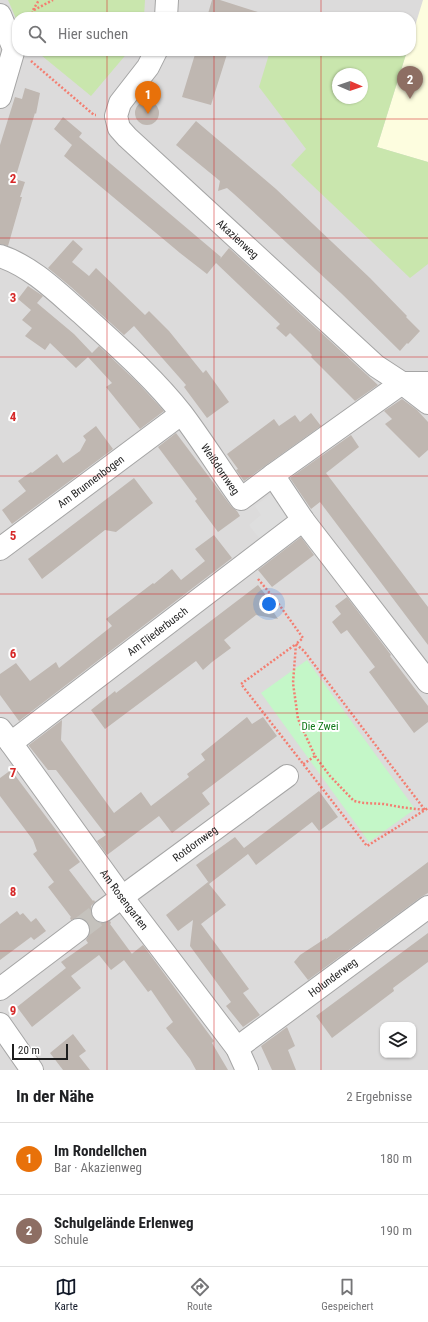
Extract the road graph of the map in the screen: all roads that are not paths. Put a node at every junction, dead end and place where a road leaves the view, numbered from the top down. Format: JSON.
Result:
{"nodes":[{"id":1,"x":167,"y":0,"type":"edge"},
{"id":2,"x":166,"y":12,"type":"edge"},
{"id":3,"x":0,"y":15,"type":"edge"},
{"id":4,"x":12,"y":44,"type":"edge"},
{"id":5,"x":12,"y":56,"type":"edge"},
{"id":6,"x":154,"y":56,"type":"edge"},
{"id":7,"x":0,"y":97,"type":"edge"},
{"id":8,"x":0,"y":256,"type":"edge"},
{"id":9,"x":402,"y":383,"type":"junction"},
{"id":10,"x":428,"y":383,"type":"edge"},
{"id":11,"x":428,"y":403,"type":"edge"},
{"id":12,"x":181,"y":414,"type":"junction"},
{"id":13,"x":273,"y":476,"type":"junction"},
{"id":14,"x":303,"y":520,"type":"junction"},
{"id":15,"x":0,"y":549,"type":"edge"},
{"id":16,"x":428,"y":682,"type":"edge"},
{"id":17,"x":5,"y":736,"type":"edge"},
{"id":18,"x":295,"y":770,"type":"road end"},
{"id":19,"x":122,"y":897,"type":"junction"},
{"id":20,"x":428,"y":907,"type":"edge"},
{"id":21,"x":103,"y":912,"type":"tunnel mouth"},
{"id":22,"x":78,"y":930,"type":"tunnel mouth"},
{"id":23,"x":0,"y":989,"type":"edge"},
{"id":24,"x":0,"y":1024,"type":"edge"},
{"id":25,"x":236,"y":1048,"type":"junction"},
{"id":26,"x":32,"y":1070,"type":"edge"},
{"id":27,"x":247,"y":1070,"type":"edge"}],
"edges":[{"from":1,"to":2,"type":"street"},
{"from":3,"to":4,"type":"street"},
{"from":5,"to":7,"type":"street"},
{"from":6,"to":9,"type":"street","name":"Akazienweg"},
{"from":8,"to":12,"type":"street","name":"Weißdornweg"},
{"from":9,"to":10,"type":"street"},
{"from":9,"to":11,"type":"street","name":"Akazienweg"},
{"from":9,"to":13,"type":"street"},
{"from":12,"to":13,"type":"street","name":"Weißdornweg"},
{"from":12,"to":15,"type":"street","name":"Am Brunnenbogen"},
{"from":13,"to":14,"type":"street"},
{"from":14,"to":16,"type":"street"},
{"from":14,"to":17,"type":"street","name":"Am Fliederbusch"},
{"from":17,"to":19,"type":"street","name":"Am Rosengarten"},
{"from":18,"to":19,"type":"street","name":"Rotdornweg"},
{"from":19,"to":21,"type":"street","name":"Rotdornweg"},
{"from":19,"to":25,"type":"street","name":"Am Rosengarten"},
{"from":20,"to":25,"type":"street","name":"Holunderweg"},
{"from":22,"to":23,"type":"street"},
{"from":24,"to":26,"type":"street"},
{"from":25,"to":27,"type":"street","name":"Am Rosengarten"}]}
